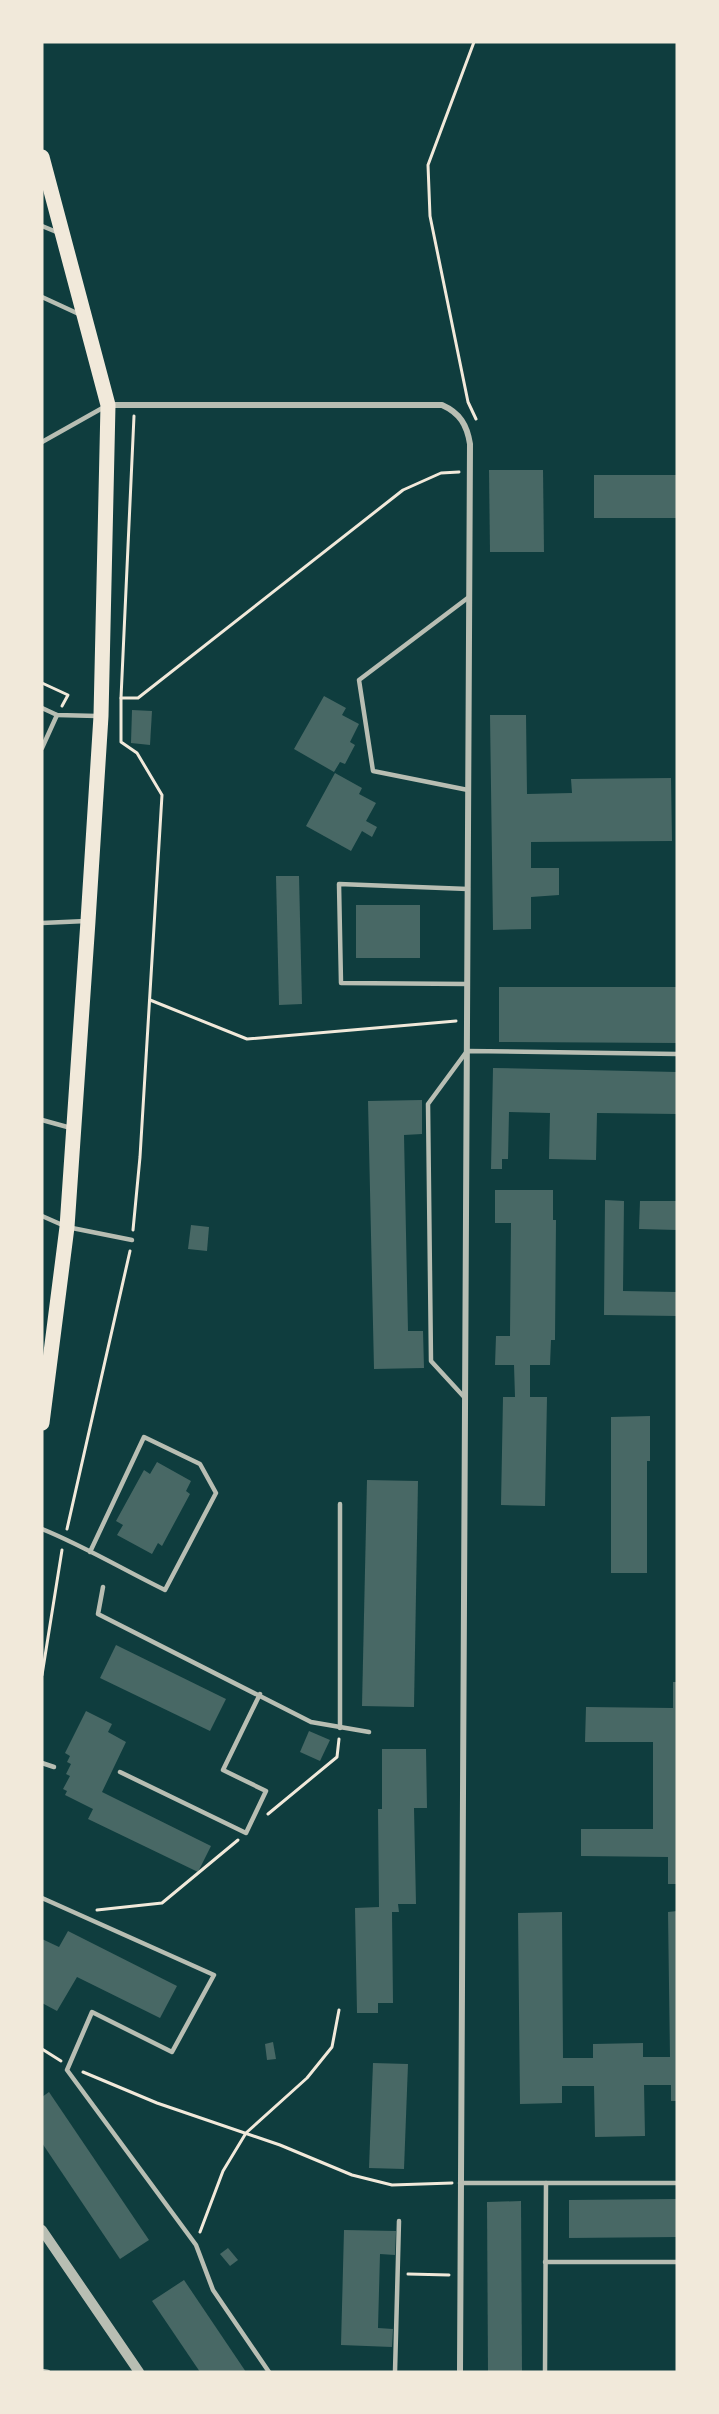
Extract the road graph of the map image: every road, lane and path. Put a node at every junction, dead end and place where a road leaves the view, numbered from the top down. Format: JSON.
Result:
{"nodes":[{"id":1,"x":474,"y":42,"type":"edge"},
{"id":2,"x":42,"y":157,"type":"edge"},
{"id":3,"x":42,"y":226,"type":"edge"},
{"id":4,"x":63,"y":235,"type":"junction"},
{"id":5,"x":42,"y":297,"type":"edge"},
{"id":6,"x":86,"y":318,"type":"junction"},
{"id":7,"x":108,"y":405,"type":"junction"},
{"id":8,"x":135,"y":405,"type":"junction"},
{"id":9,"x":477,"y":426,"type":"dead end"},
{"id":10,"x":42,"y":442,"type":"edge"},
{"id":11,"x":470,"y":471,"type":"junction"},
{"id":12,"x":469,"y":597,"type":"junction"},
{"id":13,"x":42,"y":683,"type":"edge"},
{"id":14,"x":68,"y":695,"type":"dead end"},
{"id":15,"x":121,"y":698,"type":"junction"},
{"id":16,"x":42,"y":708,"type":"edge"},
{"id":17,"x":57,"y":715,"type":"junction"},
{"id":18,"x":100,"y":716,"type":"junction"},
{"id":19,"x":42,"y":748,"type":"edge"},
{"id":20,"x":468,"y":790,"type":"junction"},
{"id":21,"x":468,"y":889,"type":"junction"},
{"id":22,"x":88,"y":921,"type":"junction"},
{"id":23,"x":42,"y":923,"type":"edge"},
{"id":24,"x":467,"y":984,"type":"junction"},
{"id":25,"x":149,"y":999,"type":"junction"},
{"id":26,"x":467,"y":1020,"type":"junction"},
{"id":27,"x":467,"y":1051,"type":"junction"},
{"id":28,"x":677,"y":1054,"type":"edge"},
{"id":29,"x":42,"y":1120,"type":"edge"},
{"id":30,"x":75,"y":1129,"type":"junction"},
{"id":31,"x":42,"y":1216,"type":"edge"},
{"id":32,"x":67,"y":1227,"type":"junction"},
{"id":33,"x":132,"y":1240,"type":"junction"},
{"id":34,"x":465,"y":1398,"type":"junction"},
{"id":35,"x":42,"y":1423,"type":"edge"},
{"id":36,"x":340,"y":1504,"type":"dead end"},
{"id":37,"x":42,"y":1528,"type":"edge"},
{"id":38,"x":64,"y":1538,"type":"junction"},
{"id":39,"x":90,"y":1552,"type":"junction"},
{"id":40,"x":103,"y":1587,"type":"dead end"},
{"id":41,"x":42,"y":1675,"type":"edge"},
{"id":42,"x":260,"y":1694,"type":"junction"},
{"id":43,"x":340,"y":1728,"type":"junction"},
{"id":44,"x":369,"y":1732,"type":"dead end"},
{"id":45,"x":42,"y":1763,"type":"edge"},
{"id":46,"x":54,"y":1767,"type":"dead end"},
{"id":47,"x":120,"y":1772,"type":"dead end"},
{"id":48,"x":246,"y":1833,"type":"junction"},
{"id":49,"x":42,"y":1898,"type":"edge"},
{"id":50,"x":75,"y":1913,"type":"junction"},
{"id":51,"x":339,"y":2010,"type":"dead end"},
{"id":52,"x":42,"y":2049,"type":"edge"},
{"id":53,"x":68,"y":2066,"type":"junction"},
{"id":54,"x":246,"y":2133,"type":"junction"},
{"id":55,"x":677,"y":2182,"type":"edge"},
{"id":56,"x":460,"y":2183,"type":"junction"},
{"id":57,"x":546,"y":2183,"type":"junction"},
{"id":58,"x":399,"y":2222,"type":"dead end"},
{"id":59,"x":42,"y":2230,"type":"edge"},
{"id":60,"x":196,"y":2245,"type":"junction"},
{"id":61,"x":545,"y":2262,"type":"junction"},
{"id":62,"x":677,"y":2262,"type":"edge"},
{"id":63,"x":397,"y":2274,"type":"junction"},
{"id":64,"x":460,"y":2275,"type":"junction"},
{"id":65,"x":42,"y":2371,"type":"edge"},
{"id":66,"x":48,"y":2372,"type":"edge"},
{"id":67,"x":139,"y":2372,"type":"edge"},
{"id":68,"x":269,"y":2372,"type":"edge"},
{"id":69,"x":395,"y":2372,"type":"edge"},
{"id":70,"x":460,"y":2372,"type":"edge"},
{"id":71,"x":545,"y":2372,"type":"edge"}],
"edges":[{"from":1,"to":9,"type":"path"},
{"from":2,"to":4,"type":"main road"},
{"from":3,"to":4,"type":"lane"},
{"from":4,"to":6,"type":"main road"},
{"from":5,"to":6,"type":"lane"},
{"from":6,"to":7,"type":"main road"},
{"from":7,"to":8,"type":"street"},
{"from":7,"to":10,"type":"lane"},
{"from":7,"to":18,"type":"main road"},
{"from":8,"to":11,"type":"street"},
{"from":8,"to":15,"type":"path"},
{"from":11,"to":12,"type":"street"},
{"from":11,"to":15,"type":"path"},
{"from":12,"to":20,"type":"street"},
{"from":12,"to":20,"type":"lane"},
{"from":13,"to":14,"type":"path"},
{"from":15,"to":25,"type":"path"},
{"from":16,"to":17,"type":"lane"},
{"from":17,"to":18,"type":"lane"},
{"from":17,"to":19,"type":"lane"},
{"from":18,"to":22,"type":"main road"},
{"from":20,"to":21,"type":"street"},
{"from":21,"to":24,"type":"street"},
{"from":21,"to":24,"type":"lane"},
{"from":22,"to":23,"type":"lane"},
{"from":22,"to":30,"type":"main road"},
{"from":24,"to":26,"type":"street"},
{"from":25,"to":26,"type":"path"},
{"from":25,"to":33,"type":"path"},
{"from":26,"to":27,"type":"street"},
{"from":27,"to":28,"type":"lane"},
{"from":27,"to":34,"type":"street"},
{"from":27,"to":34,"type":"lane"},
{"from":29,"to":30,"type":"lane"},
{"from":30,"to":32,"type":"main road"},
{"from":31,"to":32,"type":"lane"},
{"from":32,"to":33,"type":"lane"},
{"from":32,"to":35,"type":"main road"},
{"from":33,"to":38,"type":"path"},
{"from":34,"to":56,"type":"street"},
{"from":36,"to":43,"type":"lane"},
{"from":37,"to":38,"type":"lane"},
{"from":38,"to":39,"type":"lane"},
{"from":38,"to":41,"type":"path"},
{"from":39,"to":39,"type":"lane"},
{"from":40,"to":42,"type":"lane"},
{"from":42,"to":43,"type":"lane"},
{"from":42,"to":48,"type":"lane"},
{"from":43,"to":44,"type":"lane"},
{"from":43,"to":48,"type":"path"},
{"from":45,"to":46,"type":"lane"},
{"from":47,"to":48,"type":"lane"},
{"from":48,"to":50,"type":"path"},
{"from":49,"to":50,"type":"lane"},
{"from":50,"to":53,"type":"lane"},
{"from":51,"to":54,"type":"path"},
{"from":52,"to":53,"type":"path"},
{"from":53,"to":54,"type":"path"},
{"from":53,"to":60,"type":"lane"},
{"from":54,"to":56,"type":"path"},
{"from":54,"to":60,"type":"path"},
{"from":55,"to":57,"type":"lane"},
{"from":56,"to":57,"type":"lane"},
{"from":56,"to":64,"type":"street"},
{"from":57,"to":61,"type":"lane"},
{"from":58,"to":63,"type":"lane"},
{"from":59,"to":67,"type":"street"},
{"from":60,"to":68,"type":"lane"},
{"from":61,"to":62,"type":"lane"},
{"from":61,"to":71,"type":"lane"},
{"from":63,"to":64,"type":"path"},
{"from":63,"to":69,"type":"lane"},
{"from":64,"to":70,"type":"street"},
{"from":65,"to":66,"type":"lane"}]}
